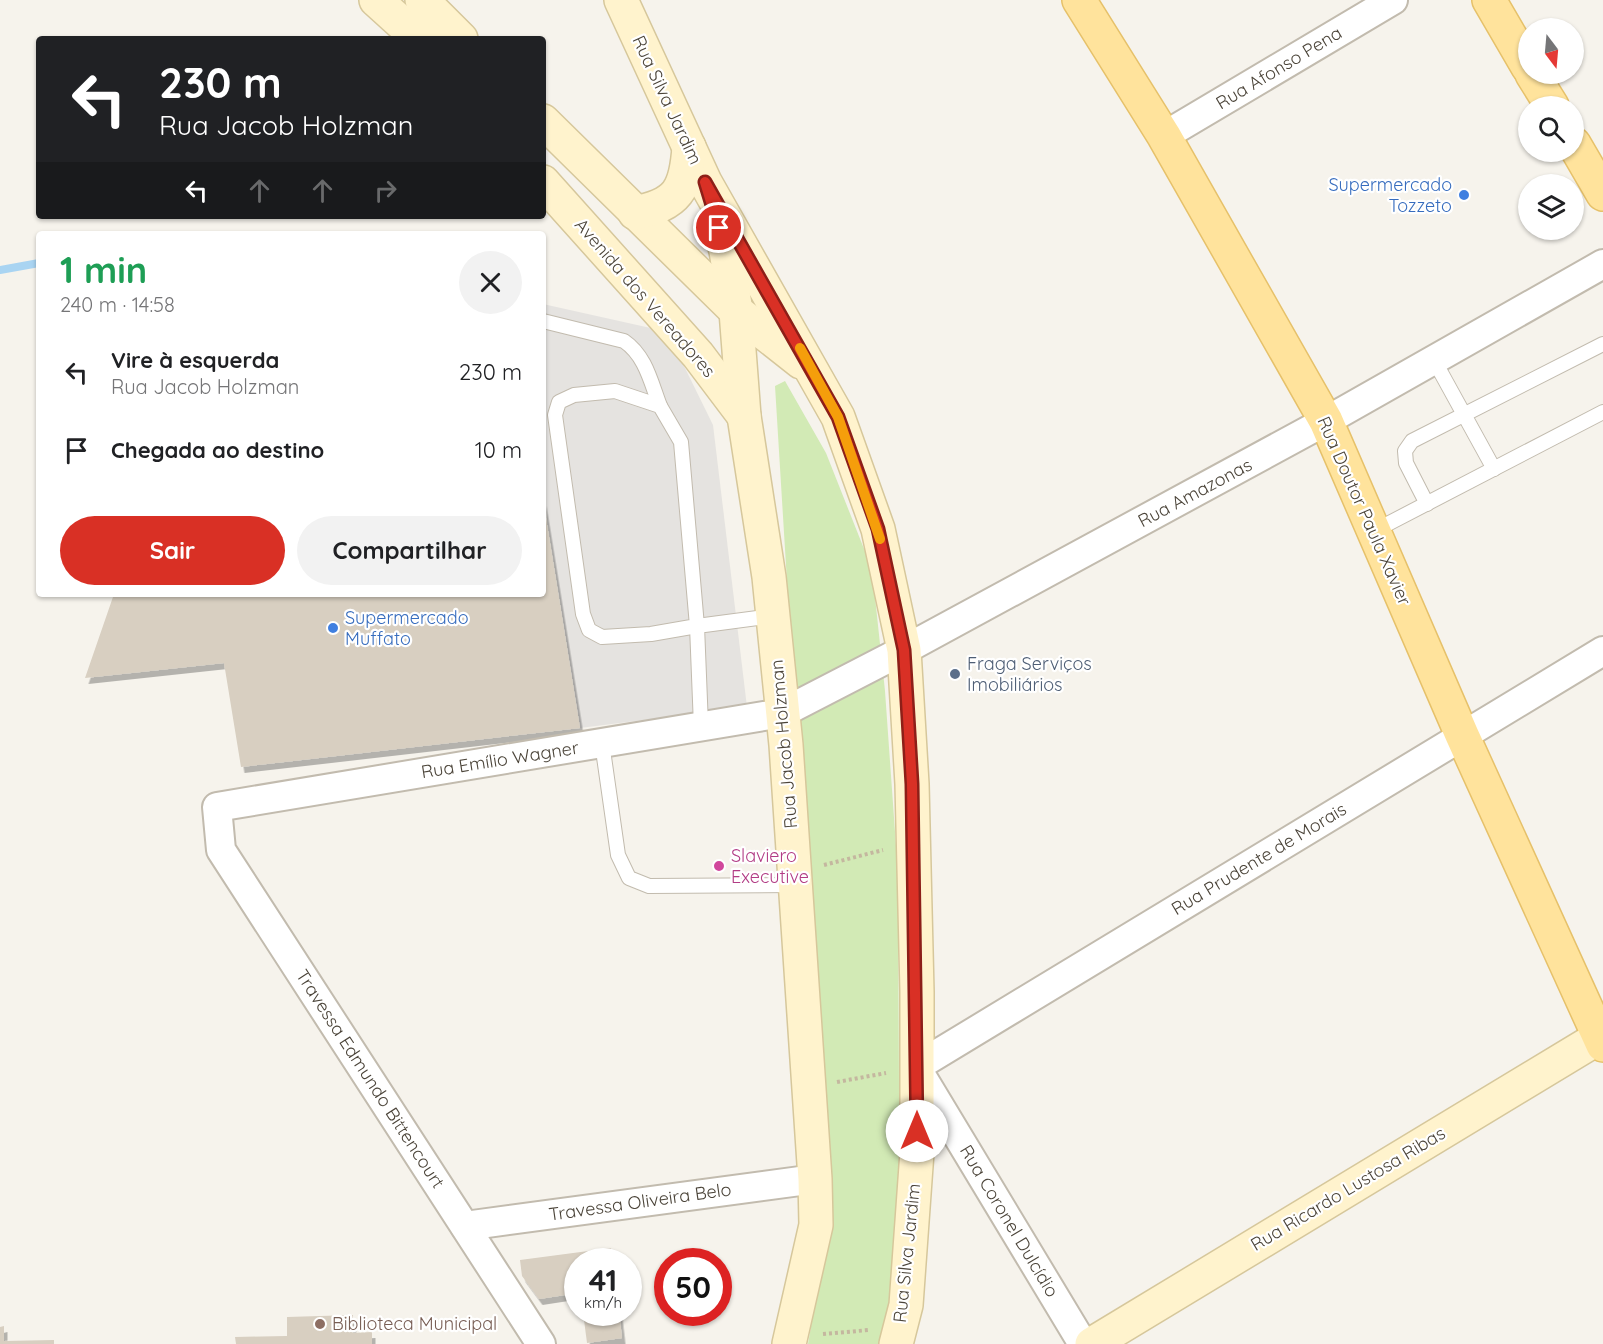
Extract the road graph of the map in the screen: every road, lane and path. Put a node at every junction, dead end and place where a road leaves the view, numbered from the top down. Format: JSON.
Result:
{"nodes":[{"id":1,"x":376,"y":0,"type":"edge"},
{"id":2,"x":422,"y":0,"type":"edge"},
{"id":3,"x":621,"y":0,"type":"edge"},
{"id":4,"x":1079,"y":0,"type":"edge"},
{"id":5,"x":1393,"y":0,"type":"edge"},
{"id":6,"x":1489,"y":0,"type":"edge"},
{"id":7,"x":416,"y":36,"type":"edge"},
{"id":8,"x":458,"y":36,"type":"edge"},
{"id":9,"x":1518,"y":50,"type":"edge"},
{"id":10,"x":546,"y":124,"type":"edge"},
{"id":11,"x":1164,"y":136,"type":"junction"},
{"id":12,"x":689,"y":147,"type":"junction"},
{"id":13,"x":1584,"y":161,"type":"edge"},
{"id":14,"x":705,"y":182,"type":"junction"},
{"id":15,"x":546,"y":185,"type":"edge"},
{"id":16,"x":1603,"y":194,"type":"edge"},
{"id":17,"x":635,"y":213,"type":"junction"},
{"id":18,"x":1603,"y":264,"type":"edge"},
{"id":19,"x":736,"y":311,"type":"junction"},
{"id":20,"x":546,"y":322,"type":"edge"},
{"id":21,"x":1603,"y":344,"type":"edge"},
{"id":22,"x":1434,"y":360,"type":"junction"},
{"id":23,"x":814,"y":372,"type":"junction"},
{"id":24,"x":660,"y":406,"type":"junction"},
{"id":25,"x":1603,"y":412,"type":"edge"},
{"id":26,"x":1463,"y":413,"type":"junction"},
{"id":27,"x":744,"y":416,"type":"junction"},
{"id":28,"x":1326,"y":421,"type":"junction"},
{"id":29,"x":1494,"y":469,"type":"junction"},
{"id":30,"x":1427,"y":504,"type":"junction"},
{"id":31,"x":1374,"y":531,"type":"junction"},
{"id":32,"x":773,"y":616,"type":"junction"},
{"id":33,"x":697,"y":626,"type":"junction"},
{"id":34,"x":904,"y":650,"type":"junction"},
{"id":35,"x":1603,"y":651,"type":"edge"},
{"id":36,"x":782,"y":713,"type":"junction"},
{"id":37,"x":701,"y":726,"type":"junction"},
{"id":38,"x":1462,"y":735,"type":"junction"},
{"id":39,"x":602,"y":743,"type":"junction"},
{"id":40,"x":217,"y":807,"type":"joint"},
{"id":41,"x":913,"y":842,"type":"junction"},
{"id":42,"x":795,"y":879,"type":"junction"},
{"id":43,"x":1602,"y":1039,"type":"edge"},
{"id":44,"x":916,"y":1067,"type":"junction"},
{"id":45,"x":808,"y":1088,"type":"junction"},
{"id":46,"x":815,"y":1179,"type":"junction"},
{"id":47,"x":465,"y":1226,"type":"junction"},
{"id":48,"x":898,"y":1336,"type":"edge"},
{"id":49,"x":791,"y":1340,"type":"edge"},
{"id":50,"x":541,"y":1344,"type":"edge"},
{"id":51,"x":1083,"y":1344,"type":"edge"},
{"id":52,"x":1092,"y":1344,"type":"edge"}],
"edges":[{"from":1,"to":7,"type":"main road"},
{"from":2,"to":8,"type":"main road"},
{"from":3,"to":12,"type":"main road","name":"Rua Silva Jardim"},
{"from":4,"to":11,"type":"main road","name":"Rua Doutor Paula Xavier"},
{"from":5,"to":11,"type":"street","name":"Rua Afonso Pena"},
{"from":6,"to":9,"type":"main road"},
{"from":10,"to":17,"type":"main road"},
{"from":11,"to":28,"type":"main road","name":"Rua Doutor Paula Xavier"},
{"from":12,"to":14,"type":"main road","name":"Rua Silva Jardim"},
{"from":12,"to":17,"type":"main road"},
{"from":13,"to":16,"type":"main road"},
{"from":14,"to":19,"type":"main road","name":"Rua Jacob Holzman"},
{"from":14,"to":23,"type":"main road","name":"Rua Silva Jardim"},
{"from":15,"to":27,"type":"main road","name":"Avenida dos Vereadores"},
{"from":17,"to":19,"type":"main road"},
{"from":18,"to":22,"type":"street","name":"Rua Amazonas"},
{"from":19,"to":23,"type":"main road"},
{"from":19,"to":27,"type":"main road","name":"Rua Jacob Holzman"},
{"from":20,"to":24,"type":"lane"},
{"from":21,"to":26,"type":"lane"},
{"from":22,"to":26,"type":"lane"},
{"from":22,"to":28,"type":"street","name":"Rua Amazonas"},
{"from":23,"to":34,"type":"main road","name":"Rua Silva Jardim"},
{"from":24,"to":33,"type":"lane"},
{"from":24,"to":33,"type":"lane"},
{"from":25,"to":29,"type":"lane"},
{"from":26,"to":29,"type":"lane"},
{"from":26,"to":30,"type":"lane"},
{"from":27,"to":32,"type":"main road","name":"Rua Jacob Holzman"},
{"from":28,"to":31,"type":"main road","name":"Rua Doutor Paula Xavier"},
{"from":28,"to":34,"type":"street","name":"Rua Amazonas"},
{"from":29,"to":30,"type":"lane"},
{"from":30,"to":31,"type":"lane"},
{"from":31,"to":38,"type":"main road","name":"Rua Doutor Paula Xavier"},
{"from":32,"to":33,"type":"lane"},
{"from":32,"to":36,"type":"main road","name":"Rua Jacob Holzman"},
{"from":33,"to":37,"type":"lane"},
{"from":34,"to":36,"type":"street","name":"Rua Amazonas"},
{"from":34,"to":41,"type":"main road","name":"Rua Silva Jardim"},
{"from":35,"to":38,"type":"street","name":"Rua Prudente de Morais"},
{"from":36,"to":37,"type":"street","name":"Rua Emílio Wagner"},
{"from":36,"to":42,"type":"main road","name":"Rua Jacob Holzman"},
{"from":37,"to":39,"type":"street","name":"Rua Emílio Wagner"},
{"from":38,"to":43,"type":"main road","name":"Rua Doutor Paula Xavier"},
{"from":38,"to":44,"type":"street","name":"Rua Prudente de Morais"},
{"from":39,"to":40,"type":"street","name":"Rua Emílio Wagner"},
{"from":39,"to":42,"type":"lane"},
{"from":40,"to":47,"type":"street","name":"Travessa Edmundo Bittencourt"},
{"from":41,"to":42,"type":"path"},
{"from":41,"to":44,"type":"main road","name":"Rua Silva Jardim"},
{"from":42,"to":45,"type":"main road","name":"Rua Jacob Holzman"},
{"from":43,"to":52,"type":"main road","name":"Rua Ricardo Lustosa Ribas"},
{"from":44,"to":45,"type":"path"},
{"from":44,"to":48,"type":"main road","name":"Rua Silva Jardim"},
{"from":44,"to":51,"type":"street","name":"Rua Coronel Dulcídio"},
{"from":45,"to":46,"type":"main road","name":"Rua Jacob Holzman"},
{"from":46,"to":47,"type":"street","name":"Travessa Oliveira Belo"},
{"from":46,"to":49,"type":"main road","name":"Rua Jacob Holzman"},
{"from":47,"to":50,"type":"street","name":"Travessa Edmundo Bittencourt"},
{"from":48,"to":49,"type":"path"}]}
